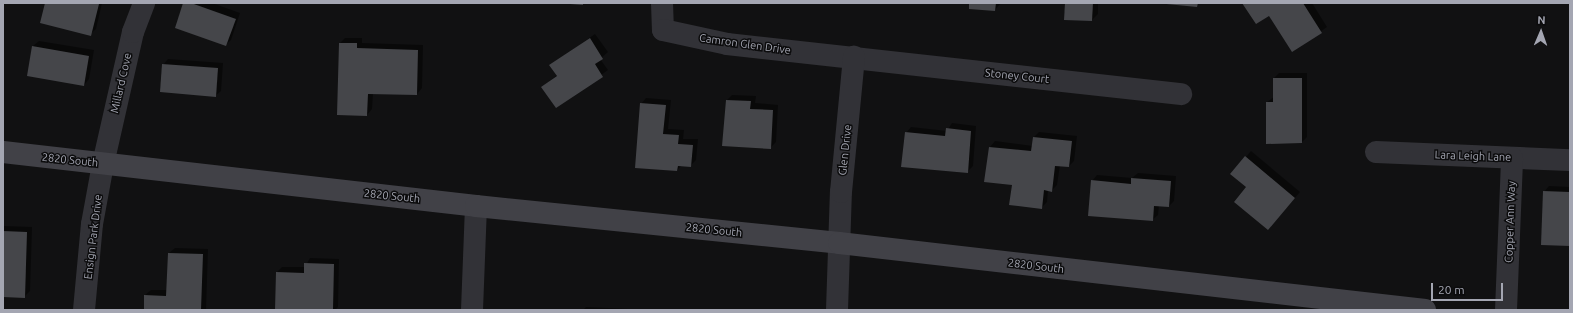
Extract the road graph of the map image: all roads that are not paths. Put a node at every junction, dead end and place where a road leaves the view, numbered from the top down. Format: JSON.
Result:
{"nodes":[{"id":1,"x":144,"y":3,"type":"edge"},
{"id":2,"x":662,"y":3,"type":"edge"},
{"id":3,"x":854,"y":57,"type":"junction"},
{"id":4,"x":1181,"y":94,"type":"dead end"},
{"id":5,"x":3,"y":152,"type":"edge"},
{"id":6,"x":1376,"y":152,"type":"dead end"},
{"id":7,"x":1512,"y":158,"type":"junction"},
{"id":8,"x":1570,"y":160,"type":"edge"},
{"id":9,"x":103,"y":164,"type":"junction"},
{"id":10,"x":476,"y":206,"type":"junction"},
{"id":11,"x":839,"y":243,"type":"junction"},
{"id":12,"x":84,"y":310,"type":"edge"},
{"id":13,"x":472,"y":310,"type":"edge"},
{"id":14,"x":837,"y":310,"type":"edge"},
{"id":15,"x":1426,"y":310,"type":"edge"},
{"id":16,"x":1506,"y":310,"type":"edge"}],
"edges":[{"from":1,"to":9,"type":"street","name":"Millard Cove"},
{"from":2,"to":3,"type":"street","name":"Camron Glen Drive"},
{"from":3,"to":4,"type":"street","name":"Stoney Court"},
{"from":3,"to":11,"type":"street","name":"Glen Drive"},
{"from":5,"to":9,"type":"street","name":"2820 South"},
{"from":6,"to":7,"type":"street","name":"Lara Leigh Lane"},
{"from":7,"to":8,"type":"street","name":"Lara Leigh Lane"},
{"from":7,"to":16,"type":"street","name":"Copper Ann Way"},
{"from":9,"to":10,"type":"street","name":"2820 South"},
{"from":9,"to":12,"type":"street","name":"Ensign Park Drive"},
{"from":10,"to":11,"type":"street","name":"2820 South"},
{"from":10,"to":13,"type":"street"},
{"from":11,"to":14,"type":"street","name":"Glen Drive"},
{"from":11,"to":15,"type":"street","name":"2820 South"}]}
